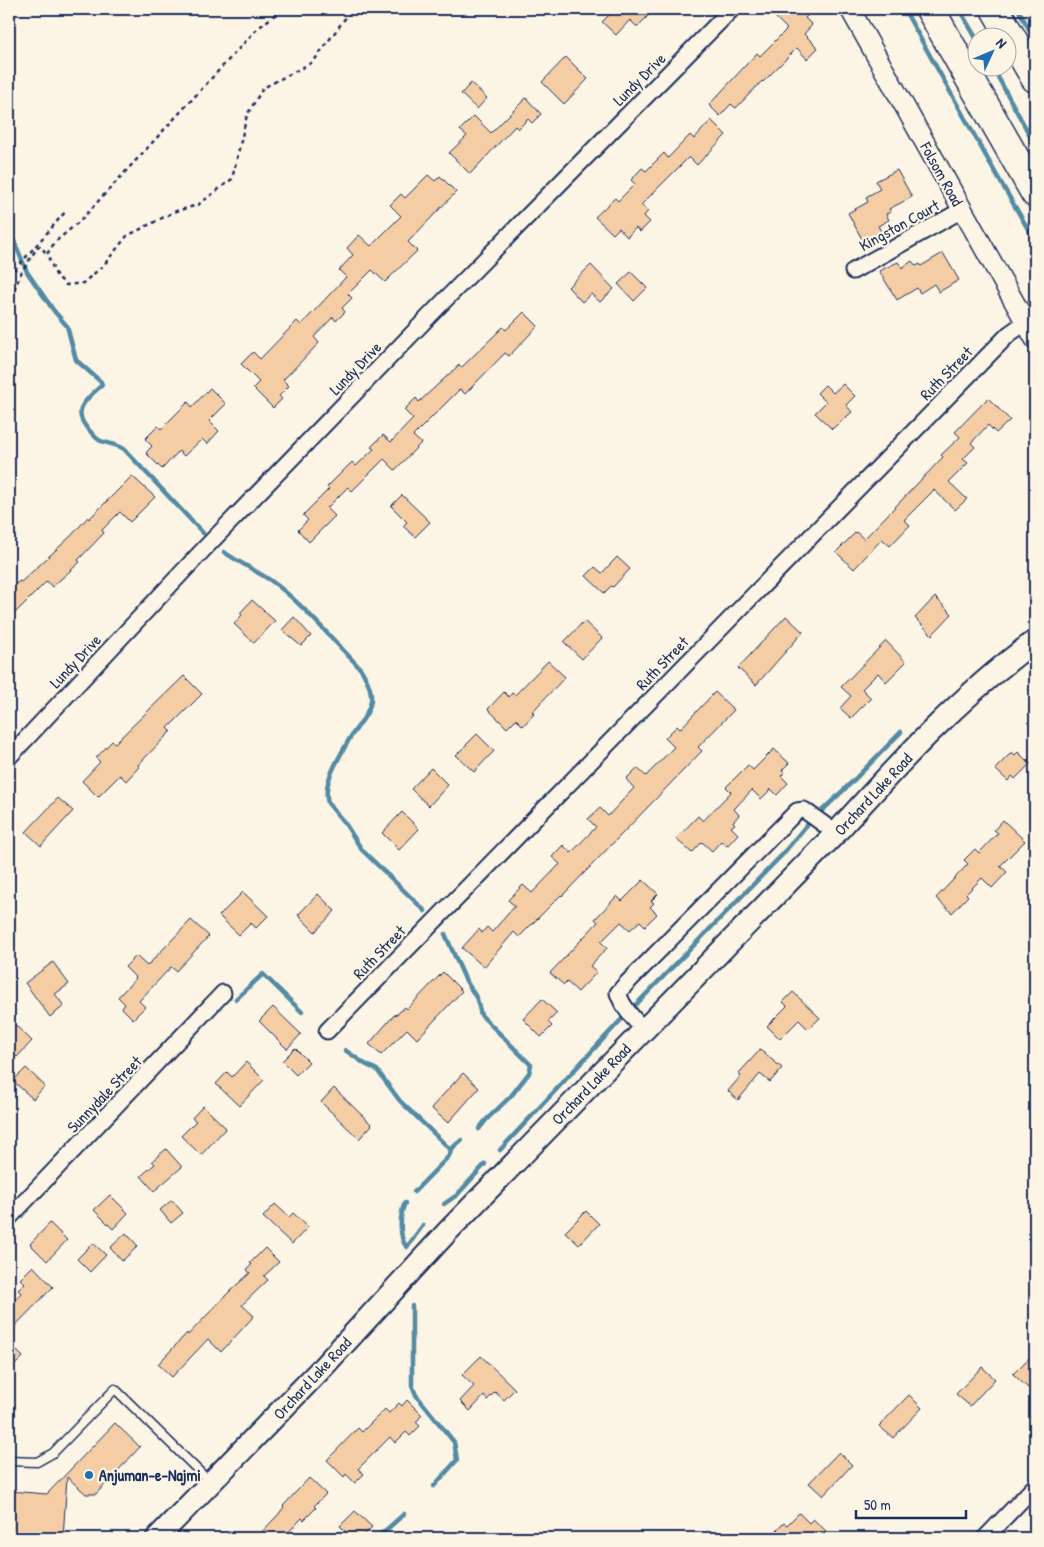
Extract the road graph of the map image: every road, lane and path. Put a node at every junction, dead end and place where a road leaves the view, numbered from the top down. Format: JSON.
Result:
{"nodes":[{"id":1,"x":282,"y":9,"type":"edge"},
{"id":2,"x":352,"y":9,"type":"edge"},
{"id":3,"x":732,"y":9,"type":"edge"},
{"id":4,"x":850,"y":9,"type":"edge"},
{"id":5,"x":930,"y":9,"type":"edge"},
{"id":6,"x":995,"y":9,"type":"edge"},
{"id":7,"x":1035,"y":78,"type":"edge"},
{"id":8,"x":1035,"y":193,"type":"edge"},
{"id":9,"x":962,"y":210,"type":"junction"},
{"id":10,"x":66,"y":211,"type":"dead end"},
{"id":11,"x":47,"y":254,"type":"junction"},
{"id":12,"x":853,"y":271,"type":"dead end"},
{"id":13,"x":9,"y":276,"type":"edge"},
{"id":14,"x":9,"y":296,"type":"edge"},
{"id":15,"x":1026,"y":322,"type":"junction"},
{"id":16,"x":1035,"y":339,"type":"edge"},
{"id":17,"x":1035,"y":641,"type":"edge"},
{"id":18,"x":9,"y":757,"type":"edge"},
{"id":19,"x":836,"y":833,"type":"junction"},
{"id":20,"x":223,"y":993,"type":"dead end"},
{"id":21,"x":644,"y":1030,"type":"junction"},
{"id":22,"x":327,"y":1031,"type":"dead end"},
{"id":23,"x":9,"y":1218,"type":"edge"},
{"id":24,"x":9,"y":1461,"type":"edge"},
{"id":25,"x":211,"y":1483,"type":"junction"},
{"id":26,"x":1035,"y":1486,"type":"edge"},
{"id":27,"x":157,"y":1538,"type":"edge"},
{"id":28,"x":985,"y":1538,"type":"edge"}],
"edges":[{"from":1,"to":11,"type":"path"},
{"from":2,"to":11,"type":"path"},
{"from":3,"to":18,"type":"street","name":"Lundy Drive"},
{"from":4,"to":9,"type":"street","name":"Folsom Road"},
{"from":5,"to":8,"type":"highway"},
{"from":6,"to":7,"type":"highway"},
{"from":9,"to":12,"type":"street","name":"Kingston Court"},
{"from":9,"to":15,"type":"street","name":"Folsom Road"},
{"from":10,"to":13,"type":"path"},
{"from":11,"to":14,"type":"path"},
{"from":15,"to":16,"type":"street","name":"Folsom Road"},
{"from":15,"to":22,"type":"street","name":"Ruth Street"},
{"from":17,"to":19,"type":"main road","name":"Orchard Lake Road"},
{"from":19,"to":21,"type":"main road","name":"Orchard Lake Road"},
{"from":19,"to":21,"type":"street"},
{"from":20,"to":23,"type":"street","name":"Sunnydale Street"},
{"from":21,"to":25,"type":"main road","name":"Orchard Lake Road"},
{"from":24,"to":25,"type":"lane"},
{"from":25,"to":27,"type":"main road","name":"Orchard Lake Road"},
{"from":26,"to":28,"type":"street"}]}
